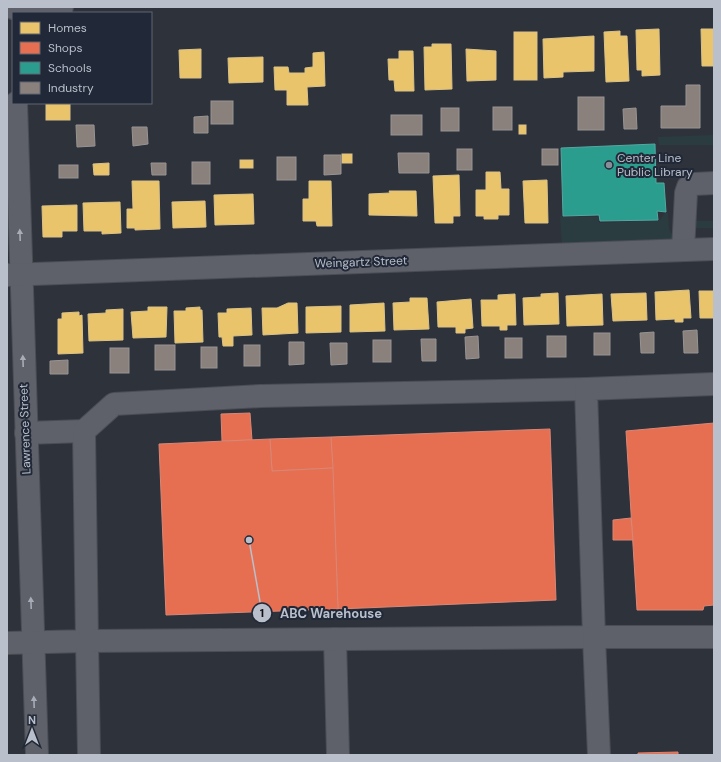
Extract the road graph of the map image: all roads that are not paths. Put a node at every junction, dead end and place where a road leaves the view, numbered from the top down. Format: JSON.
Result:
{"nodes":[{"id":1,"x":62,"y":7,"type":"edge"},
{"id":2,"x":13,"y":9,"type":"edge"},
{"id":3,"x":16,"y":104,"type":"edge"},
{"id":4,"x":714,"y":183,"type":"edge"},
{"id":5,"x":714,"y":249,"type":"edge"},
{"id":6,"x":684,"y":250,"type":"junction"},
{"id":7,"x":14,"y":275,"type":"edge"},
{"id":8,"x":714,"y":384,"type":"edge"},
{"id":9,"x":586,"y":389,"type":"junction"},
{"id":10,"x":84,"y":431,"type":"junction"},
{"id":11,"x":26,"y":433,"type":"junction"},
{"id":12,"x":594,"y":638,"type":"junction"},
{"id":13,"x":714,"y":638,"type":"edge"},
{"id":14,"x":335,"y":639,"type":"junction"},
{"id":15,"x":87,"y":641,"type":"junction"},
{"id":16,"x":32,"y":642,"type":"junction"},
{"id":17,"x":7,"y":643,"type":"edge"},
{"id":18,"x":37,"y":755,"type":"edge"},
{"id":19,"x":89,"y":755,"type":"edge"},
{"id":20,"x":338,"y":755,"type":"edge"},
{"id":21,"x":599,"y":755,"type":"edge"}],
"edges":[{"from":1,"to":2,"type":"street"},
{"from":7,"to":3,"type":"street","name":"Lawrence Street","one_way":true},
{"from":4,"to":6,"type":"street"},
{"from":5,"to":6,"type":"street","name":"Weingartz Street"},
{"from":6,"to":7,"type":"street","name":"Weingartz Street"},
{"from":11,"to":7,"type":"street","name":"Lawrence Street","one_way":true},
{"from":8,"to":9,"type":"street"},
{"from":9,"to":10,"type":"street"},
{"from":9,"to":12,"type":"street"},
{"from":10,"to":11,"type":"street"},
{"from":10,"to":15,"type":"street"},
{"from":16,"to":11,"type":"street","name":"Lawrence Street","one_way":true},
{"from":12,"to":13,"type":"street"},
{"from":12,"to":14,"type":"street"},
{"from":12,"to":21,"type":"street"},
{"from":14,"to":15,"type":"street"},
{"from":14,"to":20,"type":"street"},
{"from":15,"to":16,"type":"street"},
{"from":15,"to":19,"type":"street"},
{"from":16,"to":17,"type":"street"},
{"from":18,"to":16,"type":"street","name":"Lawrence Street","one_way":true}]}
